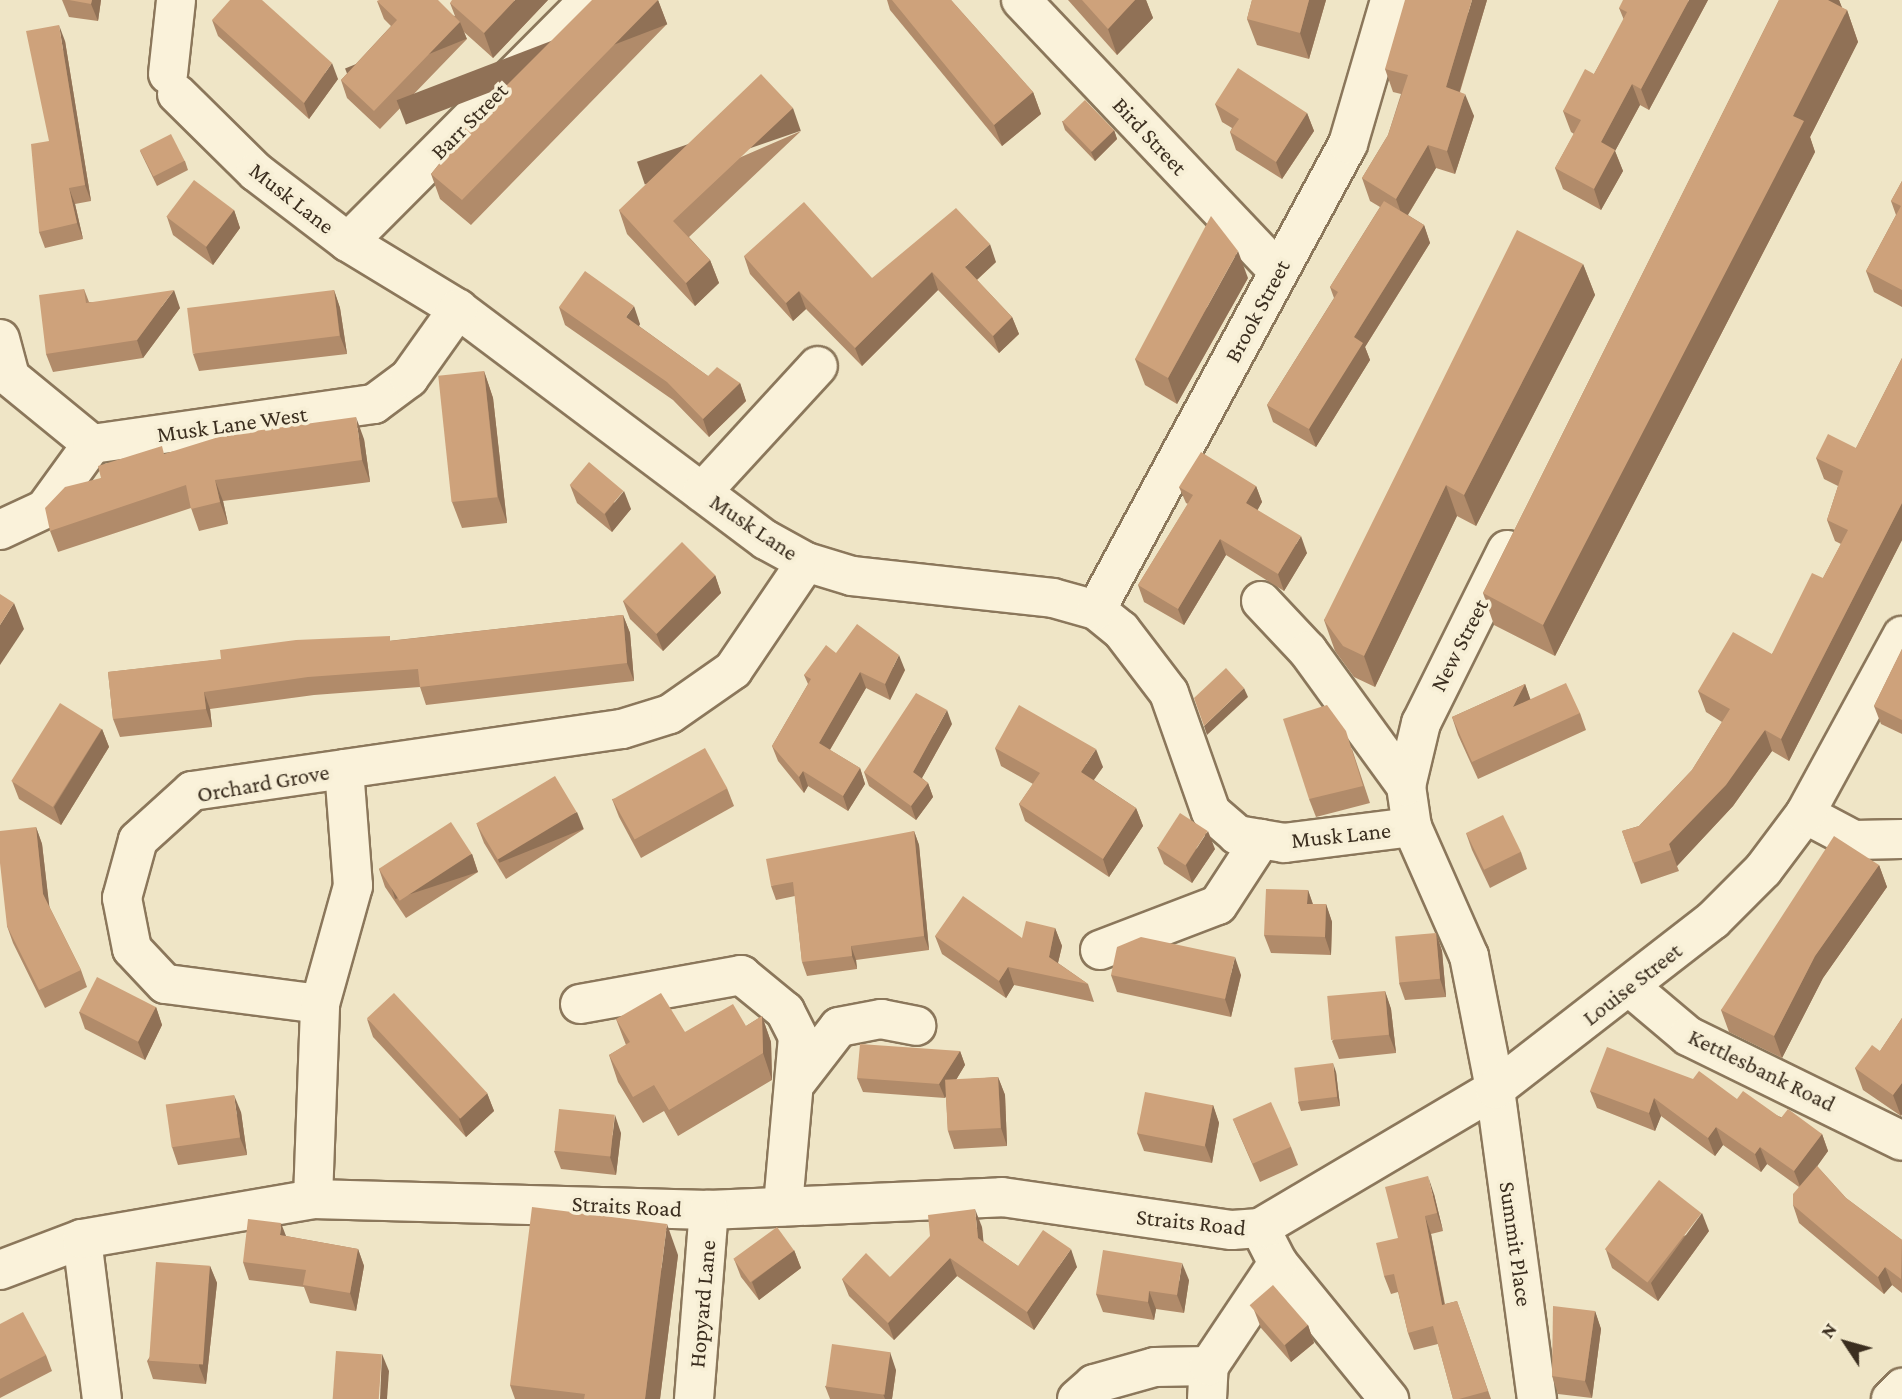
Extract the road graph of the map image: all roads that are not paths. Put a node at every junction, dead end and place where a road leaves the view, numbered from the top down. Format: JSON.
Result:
{"nodes":[{"id":1,"x":177,"y":0,"type":"edge"},
{"id":2,"x":589,"y":0,"type":"edge"},
{"id":3,"x":1021,"y":0,"type":"edge"},
{"id":4,"x":1390,"y":0,"type":"edge"},
{"id":5,"x":348,"y":242,"type":"junction"},
{"id":6,"x":1278,"y":271,"type":"junction"},
{"id":7,"x":458,"y":309,"type":"junction"},
{"id":8,"x":0,"y":338,"type":"edge"},
{"id":9,"x":818,"y":366,"type":"dead end"},
{"id":10,"x":92,"y":444,"type":"junction"},
{"id":11,"x":702,"y":492,"type":"junction"},
{"id":12,"x":1526,"y":511,"type":"edge"},
{"id":13,"x":0,"y":530,"type":"edge"},
{"id":14,"x":806,"y":562,"type":"junction"},
{"id":15,"x":1261,"y":601,"type":"dead end"},
{"id":16,"x":1096,"y":610,"type":"junction"},
{"id":17,"x":1902,"y":636,"type":"edge"},
{"id":18,"x":344,"y":769,"type":"junction"},
{"id":19,"x":1406,"y":786,"type":"junction"},
{"id":20,"x":1805,"y":814,"type":"junction"},
{"id":21,"x":1412,"y":827,"type":"junction"},
{"id":22,"x":1261,"y":839,"type":"junction"},
{"id":23,"x":1902,"y":839,"type":"edge"},
{"id":24,"x":1100,"y":950,"type":"dead end"},
{"id":25,"x":1630,"y":987,"type":"junction"},
{"id":26,"x":320,"y":1004,"type":"junction"},
{"id":27,"x":580,"y":1004,"type":"dead end"},
{"id":28,"x":916,"y":1026,"type":"dead end"},
{"id":29,"x":797,"y":1080,"type":"junction"},
{"id":30,"x":1495,"y":1089,"type":"junction"},
{"id":31,"x":1902,"y":1141,"type":"edge"},
{"id":32,"x":313,"y":1199,"type":"junction"},
{"id":33,"x":783,"y":1206,"type":"junction"},
{"id":34,"x":709,"y":1210,"type":"junction"},
{"id":35,"x":1260,"y":1228,"type":"junction"},
{"id":36,"x":82,"y":1239,"type":"junction"},
{"id":37,"x":1278,"y":1263,"type":"junction"},
{"id":38,"x":0,"y":1270,"type":"edge"},
{"id":39,"x":1208,"y":1382,"type":"edge"},
{"id":40,"x":1902,"y":1388,"type":"edge"},
{"id":41,"x":102,"y":1399,"type":"edge"},
{"id":42,"x":694,"y":1399,"type":"edge"},
{"id":43,"x":1077,"y":1399,"type":"edge"},
{"id":44,"x":1389,"y":1399,"type":"edge"},
{"id":45,"x":1537,"y":1399,"type":"edge"},
{"id":46,"x":1891,"y":1399,"type":"edge"}],
"edges":[{"from":1,"to":5,"type":"street","name":"Musk Lane"},
{"from":2,"to":5,"type":"street","name":"Barr Street"},
{"from":3,"to":6,"type":"street","name":"Bird Street"},
{"from":4,"to":6,"type":"street","name":"Brook Street"},
{"from":5,"to":7,"type":"street","name":"Musk Lane"},
{"from":6,"to":16,"type":"street","name":"Brook Street"},
{"from":7,"to":10,"type":"street","name":"Musk Lane West"},
{"from":7,"to":11,"type":"street","name":"Musk Lane"},
{"from":8,"to":10,"type":"street"},
{"from":9,"to":11,"type":"street"},
{"from":10,"to":13,"type":"street"},
{"from":11,"to":14,"type":"street","name":"Musk Lane"},
{"from":12,"to":19,"type":"street","name":"New Street"},
{"from":14,"to":16,"type":"street","name":"Musk Lane"},
{"from":14,"to":18,"type":"street","name":"Orchard Grove"},
{"from":15,"to":19,"type":"street"},
{"from":16,"to":22,"type":"street","name":"Musk Lane"},
{"from":17,"to":20,"type":"street","name":"Louise Street"},
{"from":18,"to":26,"type":"street","name":"Orchard Grove"},
{"from":18,"to":26,"type":"street","name":"Orchard Grove"},
{"from":19,"to":21,"type":"street","name":"New Street"},
{"from":20,"to":23,"type":"street"},
{"from":20,"to":25,"type":"street","name":"Louise Street"},
{"from":21,"to":22,"type":"street","name":"Musk Lane"},
{"from":21,"to":30,"type":"street","name":"New Street"},
{"from":22,"to":24,"type":"street"},
{"from":25,"to":30,"type":"street","name":"Louise Street"},
{"from":25,"to":31,"type":"street","name":"Kettlesbank Road"},
{"from":26,"to":32,"type":"street","name":"Orchard Grove"},
{"from":27,"to":29,"type":"street"},
{"from":28,"to":29,"type":"street"},
{"from":29,"to":33,"type":"street"},
{"from":30,"to":35,"type":"street","name":"Louise Street"},
{"from":30,"to":45,"type":"street","name":"Summit Place"},
{"from":32,"to":34,"type":"street","name":"Straits Road"},
{"from":32,"to":36,"type":"street","name":"Straits Road"},
{"from":33,"to":34,"type":"street","name":"Straits Road"},
{"from":33,"to":35,"type":"street","name":"Straits Road"},
{"from":34,"to":42,"type":"street","name":"Hopyard Lane"},
{"from":35,"to":37,"type":"street"},
{"from":36,"to":38,"type":"street","name":"Straits Road"},
{"from":36,"to":41,"type":"street"},
{"from":37,"to":39,"type":"street"},
{"from":37,"to":44,"type":"street"},
{"from":39,"to":43,"type":"street"},
{"from":40,"to":46,"type":"street"}]}
